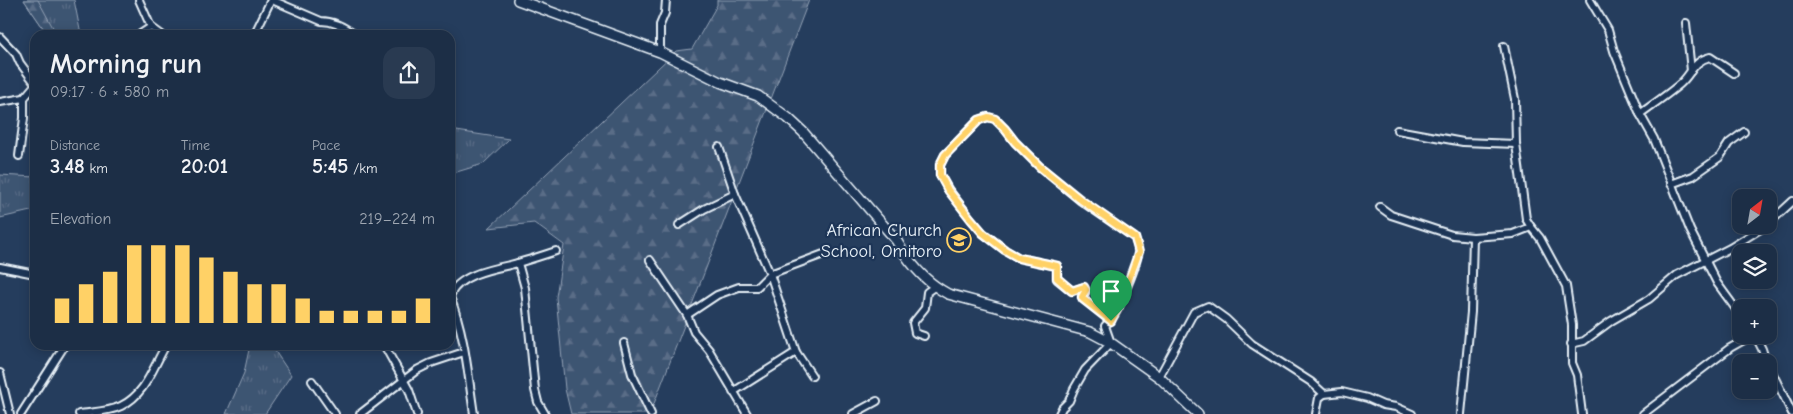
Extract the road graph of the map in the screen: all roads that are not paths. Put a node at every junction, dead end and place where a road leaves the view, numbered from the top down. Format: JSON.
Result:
{"nodes":[{"id":1,"x":139,"y":0,"type":"edge"},
{"id":2,"x":272,"y":0,"type":"edge"},
{"id":3,"x":518,"y":0,"type":"edge"},
{"id":4,"x":666,"y":0,"type":"edge"},
{"id":5,"x":1590,"y":0,"type":"edge"},
{"id":6,"x":1686,"y":23,"type":"dead end"},
{"id":7,"x":151,"y":27,"type":"junction"},
{"id":8,"x":146,"y":30,"type":"edge"},
{"id":9,"x":155,"y":30,"type":"edge"},
{"id":10,"x":257,"y":30,"type":"edge"},
{"id":11,"x":350,"y":30,"type":"edge"},
{"id":12,"x":0,"y":37,"type":"edge"},
{"id":13,"x":1504,"y":46,"type":"dead end"},
{"id":14,"x":660,"y":52,"type":"junction"},
{"id":15,"x":1691,"y":72,"type":"junction"},
{"id":16,"x":1734,"y":72,"type":"dead end"},
{"id":17,"x":30,"y":77,"type":"edge"},
{"id":18,"x":30,"y":90,"type":"edge"},
{"id":19,"x":24,"y":98,"type":"junction"},
{"id":20,"x":0,"y":102,"type":"edge"},
{"id":21,"x":1640,"y":114,"type":"junction"},
{"id":22,"x":1397,"y":130,"type":"dead end"},
{"id":23,"x":1744,"y":132,"type":"dead end"},
{"id":24,"x":1516,"y":144,"type":"junction"},
{"id":25,"x":719,"y":147,"type":"dead end"},
{"id":26,"x":19,"y":156,"type":"dead end"},
{"id":27,"x":1671,"y":184,"type":"junction"},
{"id":28,"x":735,"y":194,"type":"junction"},
{"id":29,"x":1793,"y":201,"type":"edge"},
{"id":30,"x":1380,"y":208,"type":"dead end"},
{"id":31,"x":1778,"y":215,"type":"edge"},
{"id":32,"x":679,"y":225,"type":"dead end"},
{"id":33,"x":1530,"y":227,"type":"junction"},
{"id":34,"x":1752,"y":234,"type":"edge"},
{"id":35,"x":1473,"y":237,"type":"junction"},
{"id":36,"x":556,"y":251,"type":"dead end"},
{"id":37,"x":828,"y":252,"type":"dead end"},
{"id":38,"x":1706,"y":259,"type":"junction"},
{"id":39,"x":650,"y":260,"type":"dead end"},
{"id":40,"x":518,"y":262,"type":"junction"},
{"id":41,"x":0,"y":267,"type":"edge"},
{"id":42,"x":30,"y":273,"type":"edge"},
{"id":43,"x":770,"y":274,"type":"junction"},
{"id":44,"x":934,"y":287,"type":"junction"},
{"id":45,"x":455,"y":289,"type":"edge"},
{"id":46,"x":1732,"y":304,"type":"edge"},
{"id":47,"x":455,"y":309,"type":"edge"},
{"id":48,"x":687,"y":315,"type":"junction"},
{"id":49,"x":1111,"y":321,"type":"junction"},
{"id":50,"x":924,"y":336,"type":"dead end"},
{"id":51,"x":624,"y":343,"type":"dead end"},
{"id":52,"x":1111,"y":343,"type":"junction"},
{"id":53,"x":1571,"y":344,"type":"junction"},
{"id":54,"x":1737,"y":344,"type":"edge"},
{"id":55,"x":62,"y":350,"type":"edge"},
{"id":56,"x":164,"y":350,"type":"edge"},
{"id":57,"x":387,"y":350,"type":"edge"},
{"id":58,"x":464,"y":352,"type":"junction"},
{"id":59,"x":796,"y":352,"type":"junction"},
{"id":60,"x":0,"y":373,"type":"edge"},
{"id":61,"x":812,"y":376,"type":"dead end"},
{"id":62,"x":1159,"y":377,"type":"junction"},
{"id":63,"x":312,"y":381,"type":"dead end"},
{"id":64,"x":404,"y":381,"type":"junction"},
{"id":65,"x":1777,"y":382,"type":"edge"},
{"id":66,"x":733,"y":392,"type":"junction"},
{"id":67,"x":1324,"y":394,"type":"junction"},
{"id":68,"x":877,"y":401,"type":"dead end"},
{"id":69,"x":1792,"y":413,"type":"edge"},
{"id":70,"x":10,"y":414,"type":"edge"},
{"id":71,"x":21,"y":414,"type":"edge"},
{"id":72,"x":79,"y":414,"type":"edge"},
{"id":73,"x":335,"y":414,"type":"edge"},
{"id":74,"x":360,"y":414,"type":"edge"},
{"id":75,"x":417,"y":414,"type":"edge"},
{"id":76,"x":474,"y":414,"type":"edge"},
{"id":77,"x":545,"y":414,"type":"edge"},
{"id":78,"x":652,"y":414,"type":"edge"},
{"id":79,"x":747,"y":414,"type":"edge"},
{"id":80,"x":853,"y":414,"type":"edge"},
{"id":81,"x":1059,"y":414,"type":"edge"},
{"id":82,"x":1198,"y":414,"type":"edge"},
{"id":83,"x":1316,"y":414,"type":"edge"},
{"id":84,"x":1412,"y":414,"type":"edge"},
{"id":85,"x":1461,"y":414,"type":"edge"},
{"id":86,"x":1582,"y":414,"type":"edge"},
{"id":87,"x":1643,"y":414,"type":"edge"}],
"edges":[{"from":1,"to":7,"type":"street"},
{"from":2,"to":10,"type":"street"},
{"from":2,"to":11,"type":"street"},
{"from":3,"to":14,"type":"main road"},
{"from":4,"to":14,"type":"street"},
{"from":5,"to":21,"type":"street"},
{"from":6,"to":15,"type":"street"},
{"from":7,"to":8,"type":"street"},
{"from":7,"to":9,"type":"street"},
{"from":12,"to":17,"type":"street"},
{"from":13,"to":24,"type":"street"},
{"from":14,"to":44,"type":"main road"},
{"from":15,"to":16,"type":"street"},
{"from":15,"to":21,"type":"street"},
{"from":18,"to":19,"type":"street"},
{"from":19,"to":20,"type":"street"},
{"from":19,"to":26,"type":"street"},
{"from":21,"to":27,"type":"street"},
{"from":22,"to":24,"type":"street"},
{"from":23,"to":27,"type":"street"},
{"from":24,"to":33,"type":"street"},
{"from":25,"to":28,"type":"street"},
{"from":27,"to":38,"type":"street"},
{"from":28,"to":32,"type":"street"},
{"from":28,"to":43,"type":"street"},
{"from":29,"to":31,"type":"street"},
{"from":30,"to":35,"type":"street"},
{"from":33,"to":35,"type":"street"},
{"from":33,"to":53,"type":"street"},
{"from":34,"to":38,"type":"street"},
{"from":35,"to":85,"type":"street"},
{"from":36,"to":40,"type":"street"},
{"from":37,"to":43,"type":"street"},
{"from":38,"to":46,"type":"street"},
{"from":38,"to":53,"type":"street"},
{"from":39,"to":48,"type":"street"},
{"from":40,"to":45,"type":"street"},
{"from":40,"to":77,"type":"street"},
{"from":41,"to":42,"type":"street"},
{"from":43,"to":48,"type":"street"},
{"from":43,"to":59,"type":"street"},
{"from":44,"to":50,"type":"street"},
{"from":44,"to":52,"type":"main road"},
{"from":47,"to":58,"type":"street"},
{"from":48,"to":66,"type":"street"},
{"from":49,"to":49,"type":"street"},
{"from":49,"to":52,"type":"street"},
{"from":51,"to":78,"type":"street"},
{"from":52,"to":62,"type":"main road"},
{"from":52,"to":81,"type":"street"},
{"from":53,"to":86,"type":"street"},
{"from":54,"to":87,"type":"street"},
{"from":55,"to":71,"type":"street"},
{"from":56,"to":72,"type":"street"},
{"from":57,"to":64,"type":"street"},
{"from":58,"to":64,"type":"street"},
{"from":58,"to":76,"type":"street"},
{"from":59,"to":61,"type":"street"},
{"from":59,"to":66,"type":"street"},
{"from":60,"to":70,"type":"street"},
{"from":62,"to":67,"type":"street"},
{"from":62,"to":82,"type":"main road"},
{"from":63,"to":73,"type":"street"},
{"from":64,"to":74,"type":"street"},
{"from":64,"to":75,"type":"street"},
{"from":65,"to":69,"type":"street"},
{"from":66,"to":79,"type":"street"},
{"from":67,"to":83,"type":"street"},
{"from":67,"to":84,"type":"street"},
{"from":68,"to":80,"type":"street"}]}
